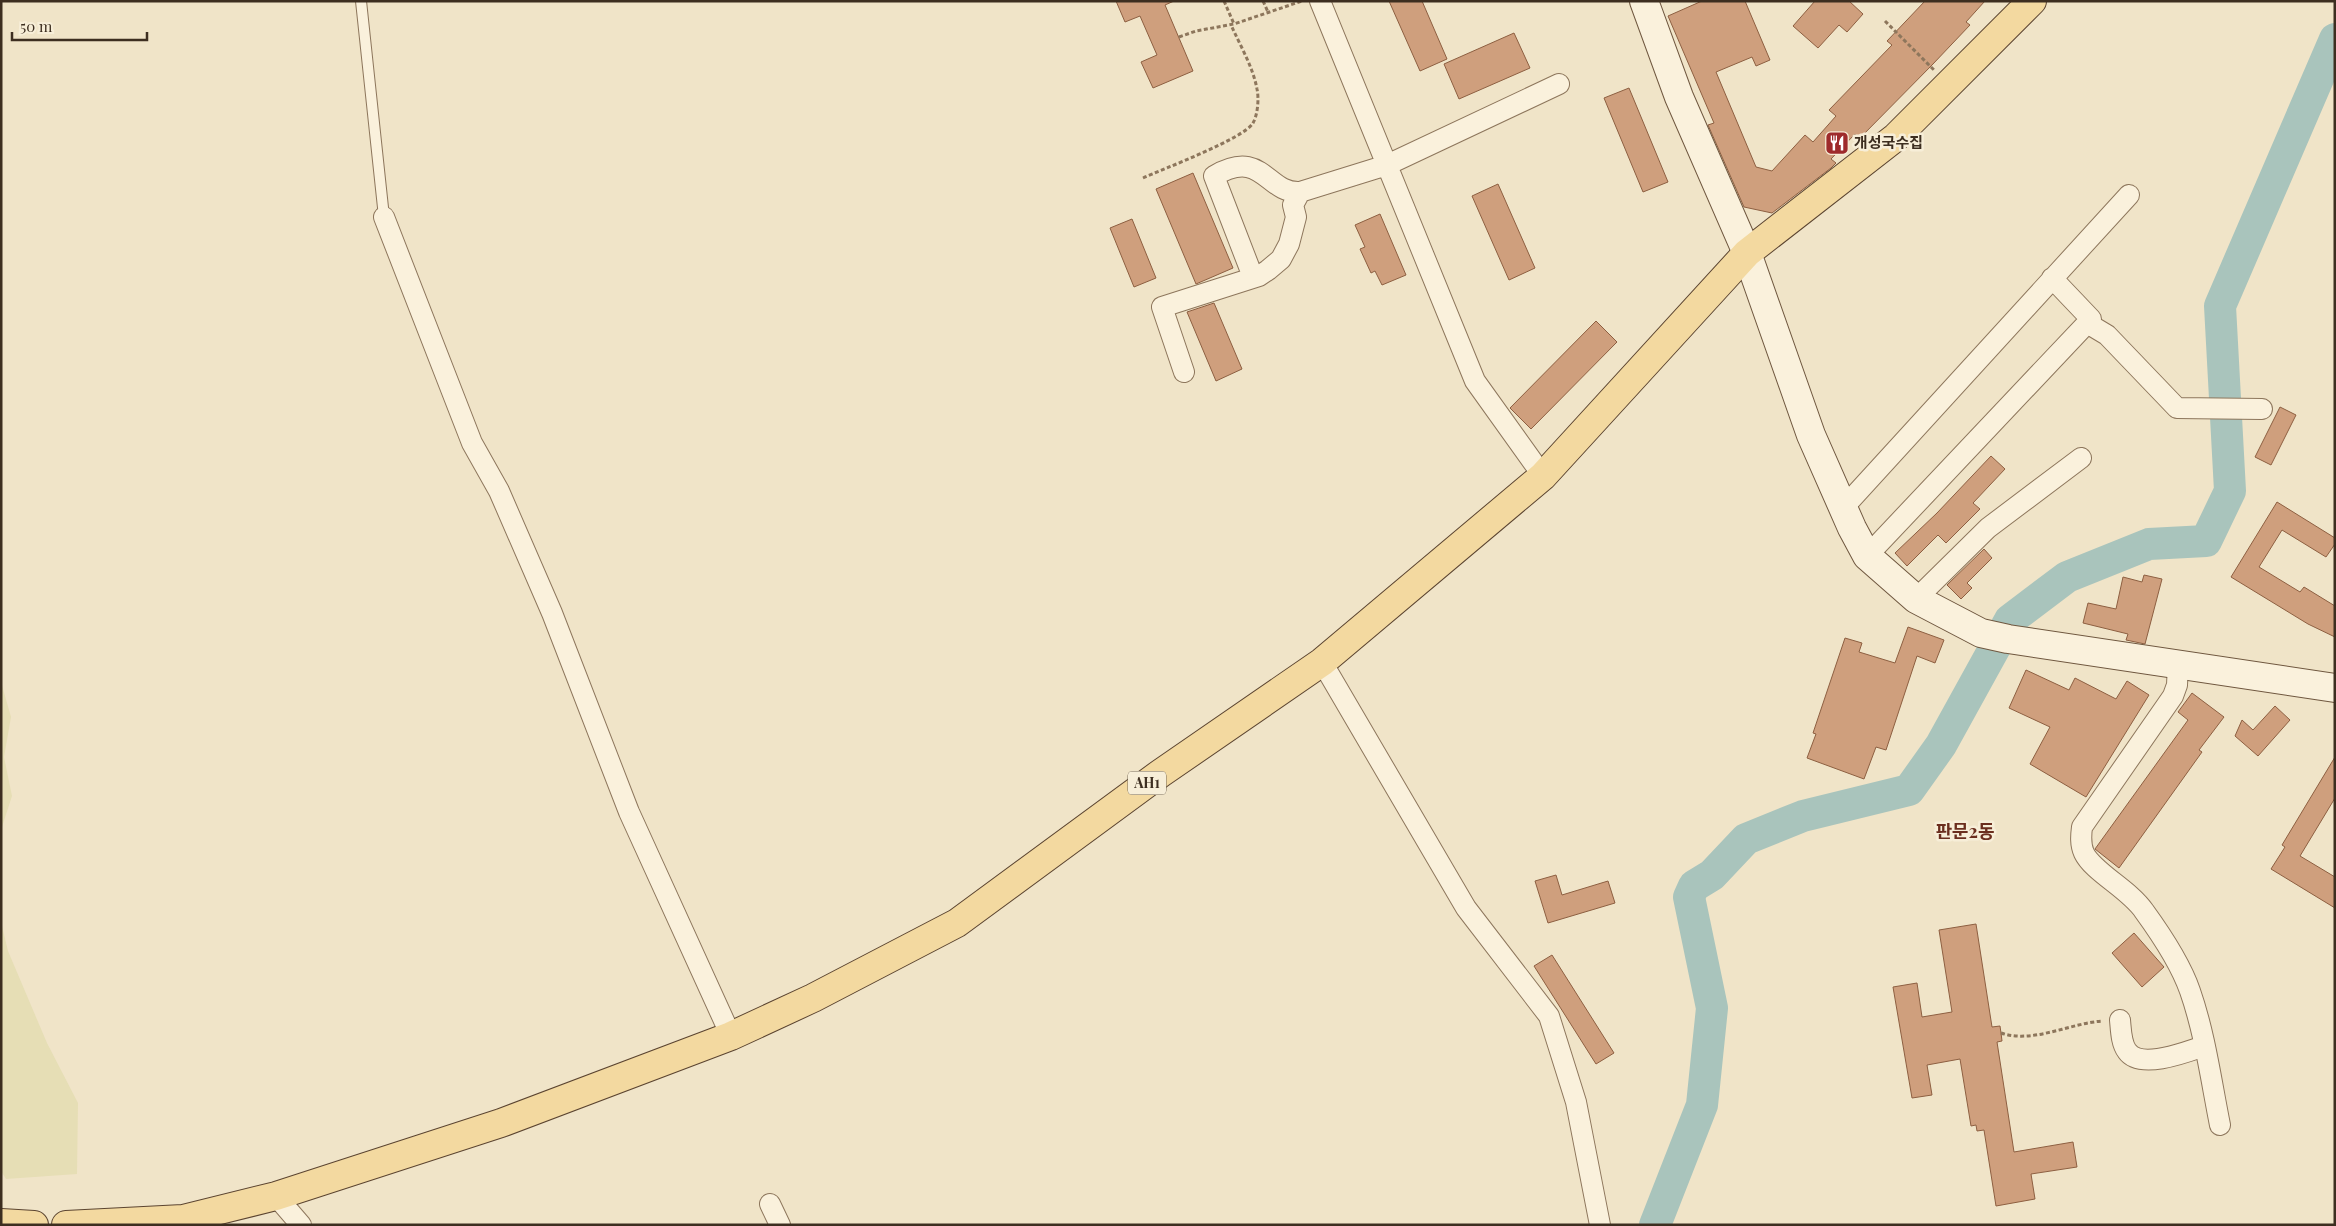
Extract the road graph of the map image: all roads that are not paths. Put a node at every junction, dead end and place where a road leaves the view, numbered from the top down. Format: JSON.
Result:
{"nodes":[{"id":1,"x":361,"y":1,"type":"edge"},
{"id":2,"x":1320,"y":1,"type":"edge"},
{"id":3,"x":1644,"y":1,"type":"edge"},
{"id":4,"x":2032,"y":1,"type":"edge"},
{"id":5,"x":1559,"y":84,"type":"dead end"},
{"id":6,"x":1387,"y":165,"type":"junction"},
{"id":7,"x":1300,"y":192,"type":"junction"},
{"id":8,"x":2129,"y":195,"type":"dead end"},
{"id":9,"x":384,"y":216,"type":"joint"},
{"id":10,"x":1747,"y":253,"type":"junction"},
{"id":11,"x":1253,"y":277,"type":"junction"},
{"id":12,"x":2052,"y":278,"type":"junction"},
{"id":13,"x":2087,"y":323,"type":"junction"},
{"id":14,"x":1184,"y":372,"type":"dead end"},
{"id":15,"x":2262,"y":409,"type":"dead end"},
{"id":16,"x":2081,"y":458,"type":"dead end"},
{"id":17,"x":1544,"y":476,"type":"junction"},
{"id":18,"x":1844,"y":507,"type":"junction"},
{"id":19,"x":1867,"y":556,"type":"junction"},
{"id":20,"x":1916,"y":598,"type":"junction"},
{"id":21,"x":1322,"y":662,"type":"junction"},
{"id":22,"x":2178,"y":664,"type":"junction"},
{"id":23,"x":2335,"y":688,"type":"edge"},
{"id":24,"x":2120,"y":1020,"type":"road end"},
{"id":25,"x":731,"y":1036,"type":"junction"},
{"id":26,"x":2204,"y":1046,"type":"junction"},
{"id":27,"x":2220,"y":1125,"type":"dead end"},
{"id":28,"x":276,"y":1196,"type":"junction"},
{"id":29,"x":770,"y":1204,"type":"dead end"},
{"id":30,"x":1,"y":1223,"type":"edge"},
{"id":31,"x":34,"y":1225,"type":"edge"},
{"id":32,"x":66,"y":1225,"type":"edge"},
{"id":33,"x":301,"y":1225,"type":"edge"},
{"id":34,"x":780,"y":1225,"type":"edge"},
{"id":35,"x":1600,"y":1225,"type":"edge"}],
"edges":[{"from":1,"to":9,"type":"lane"},
{"from":2,"to":6,"type":"street"},
{"from":3,"to":10,"type":"street"},
{"from":4,"to":10,"type":"main road","number":"AH1"},
{"from":5,"to":6,"type":"street"},
{"from":6,"to":7,"type":"street"},
{"from":6,"to":17,"type":"street"},
{"from":7,"to":11,"type":"street"},
{"from":7,"to":11,"type":"street"},
{"from":8,"to":12,"type":"street"},
{"from":9,"to":25,"type":"street"},
{"from":10,"to":17,"type":"main road","number":"AH1"},
{"from":10,"to":18,"type":"street"},
{"from":11,"to":14,"type":"street"},
{"from":12,"to":13,"type":"street"},
{"from":12,"to":18,"type":"street"},
{"from":13,"to":15,"type":"street"},
{"from":13,"to":19,"type":"street"},
{"from":16,"to":20,"type":"street"},
{"from":17,"to":21,"type":"main road","number":"AH1"},
{"from":18,"to":19,"type":"street"},
{"from":19,"to":20,"type":"street"},
{"from":20,"to":22,"type":"street"},
{"from":21,"to":25,"type":"main road","number":"AH1"},
{"from":21,"to":35,"type":"street"},
{"from":22,"to":23,"type":"street"},
{"from":22,"to":26,"type":"street"},
{"from":24,"to":26,"type":"street"},
{"from":25,"to":28,"type":"main road","number":"AH1"},
{"from":26,"to":27,"type":"street"},
{"from":28,"to":32,"type":"main road","number":"AH1"},
{"from":28,"to":33,"type":"street"},
{"from":29,"to":34,"type":"street"},
{"from":30,"to":31,"type":"main road"}]}
